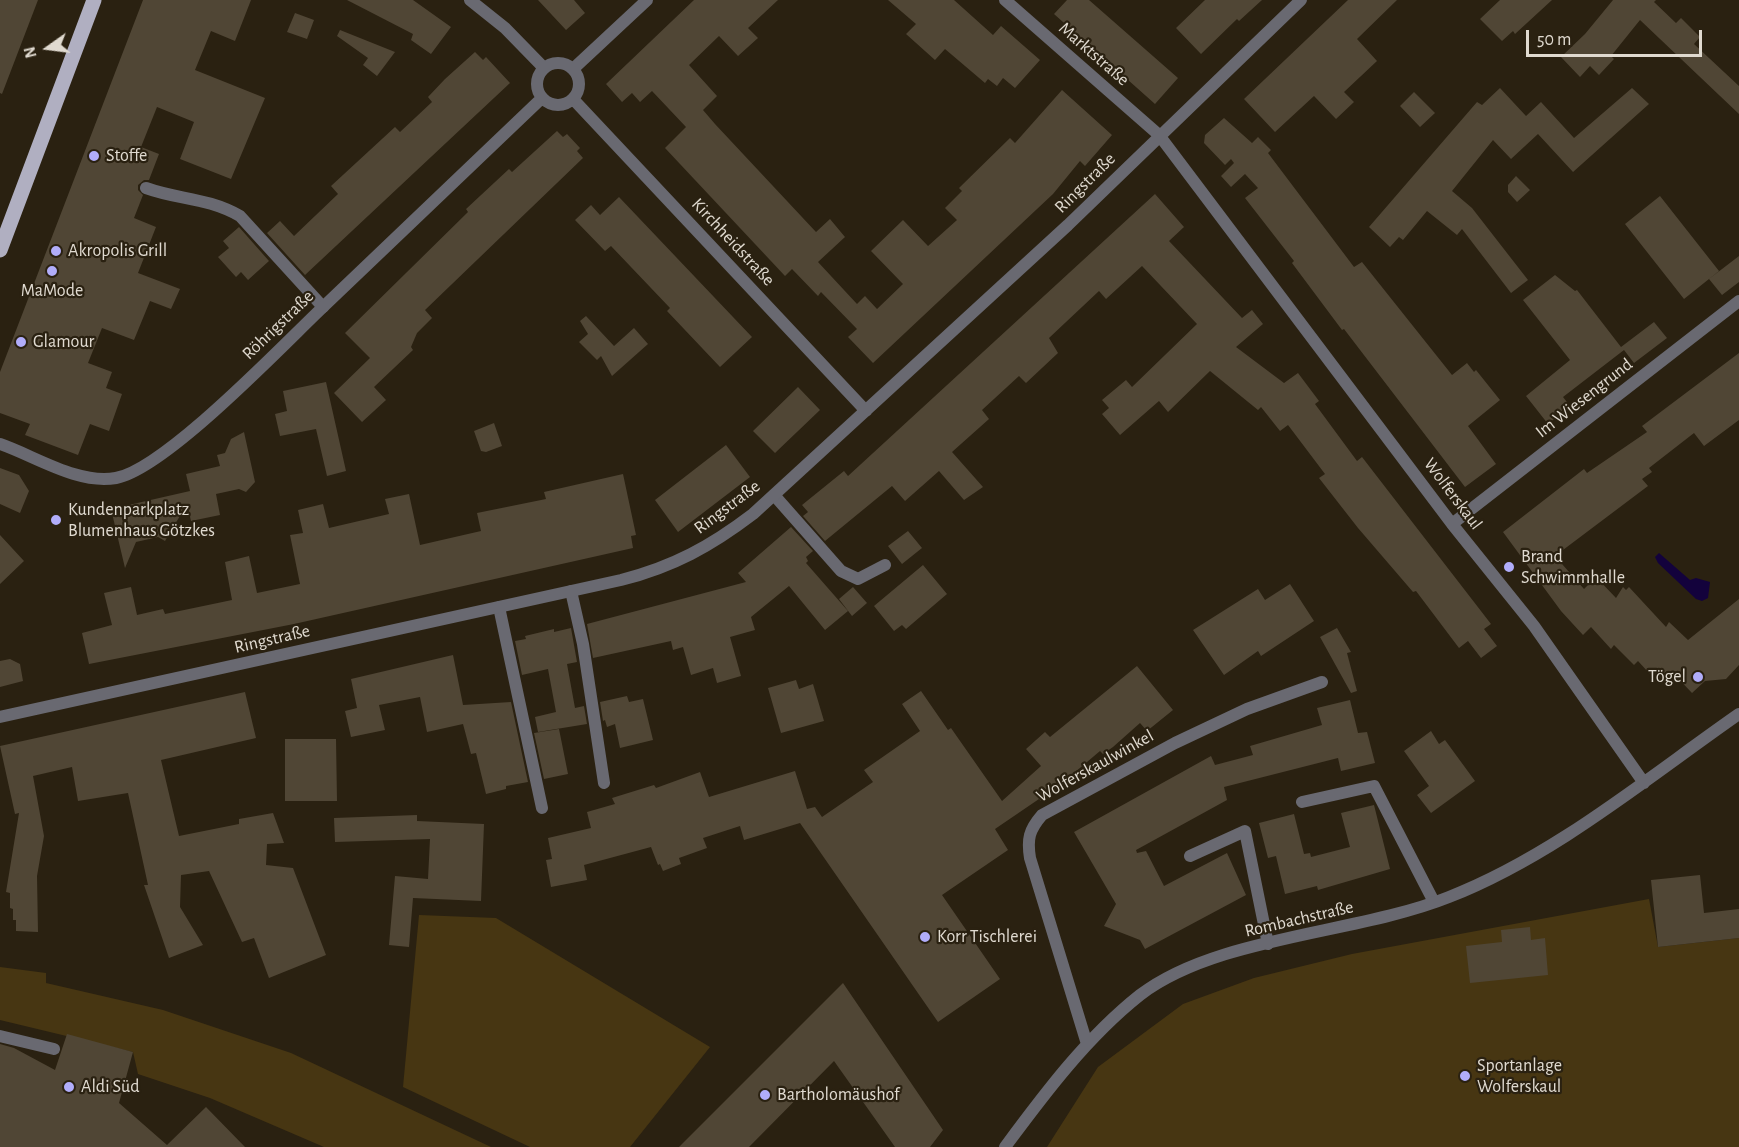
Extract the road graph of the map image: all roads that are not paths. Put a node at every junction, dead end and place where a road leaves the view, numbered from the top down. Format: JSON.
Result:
{"nodes":[{"id":1,"x":94,"y":0,"type":"edge"},
{"id":2,"x":470,"y":0,"type":"edge"},
{"id":3,"x":647,"y":0,"type":"edge"},
{"id":4,"x":1005,"y":0,"type":"edge"},
{"id":5,"x":1301,"y":0,"type":"edge"},
{"id":6,"x":544,"y":68,"type":"junction"},
{"id":7,"x":573,"y":69,"type":"junction"},
{"id":8,"x":542,"y":98,"type":"junction"},
{"id":9,"x":573,"y":99,"type":"junction"},
{"id":10,"x":1159,"y":135,"type":"junction"},
{"id":11,"x":146,"y":188,"type":"dead end"},
{"id":12,"x":0,"y":250,"type":"edge"},
{"id":13,"x":1739,"y":301,"type":"edge"},
{"id":14,"x":323,"y":307,"type":"junction"},
{"id":15,"x":867,"y":411,"type":"junction"},
{"id":16,"x":0,"y":444,"type":"edge"},
{"id":17,"x":774,"y":495,"type":"junction"},
{"id":18,"x":1452,"y":524,"type":"junction"},
{"id":19,"x":885,"y":565,"type":"dead end"},
{"id":20,"x":571,"y":591,"type":"junction"},
{"id":21,"x":500,"y":607,"type":"junction"},
{"id":22,"x":1322,"y":681,"type":"dead end"},
{"id":23,"x":1739,"y":714,"type":"edge"},
{"id":24,"x":0,"y":717,"type":"edge"},
{"id":25,"x":604,"y":783,"type":"dead end"},
{"id":26,"x":1644,"y":783,"type":"junction"},
{"id":27,"x":1302,"y":802,"type":"dead end"},
{"id":28,"x":542,"y":808,"type":"dead end"},
{"id":29,"x":1190,"y":856,"type":"dead end"},
{"id":30,"x":1434,"y":902,"type":"junction"},
{"id":31,"x":1268,"y":944,"type":"junction"},
{"id":32,"x":0,"y":1036,"type":"edge"},
{"id":33,"x":1087,"y":1044,"type":"junction"},
{"id":34,"x":54,"y":1049,"type":"dead end"},
{"id":35,"x":1005,"y":1147,"type":"edge"}],
"edges":[{"from":1,"to":12,"type":"main road"},
{"from":2,"to":6,"type":"street"},
{"from":3,"to":7,"type":"street"},
{"from":4,"to":10,"type":"street","name":"Marktstraße"},
{"from":5,"to":10,"type":"street","name":"Ringstraße"},
{"from":6,"to":7,"type":"street"},
{"from":6,"to":8,"type":"street"},
{"from":7,"to":9,"type":"street"},
{"from":8,"to":9,"type":"street"},
{"from":8,"to":14,"type":"street","name":"Röhrigstraße"},
{"from":9,"to":15,"type":"street","name":"Kirchheidstraße"},
{"from":10,"to":15,"type":"street","name":"Ringstraße"},
{"from":10,"to":18,"type":"street","name":"Wolferskaul"},
{"from":11,"to":14,"type":"street"},
{"from":13,"to":18,"type":"street","name":"Im Wiesengrund"},
{"from":14,"to":16,"type":"street","name":"Röhrigstraße"},
{"from":15,"to":17,"type":"street","name":"Ringstraße"},
{"from":17,"to":19,"type":"street"},
{"from":17,"to":20,"type":"street","name":"Ringstraße"},
{"from":18,"to":26,"type":"street","name":"Wolferskaul"},
{"from":20,"to":21,"type":"street","name":"Ringstraße"},
{"from":20,"to":25,"type":"street"},
{"from":21,"to":24,"type":"street","name":"Ringstraße"},
{"from":21,"to":28,"type":"street"},
{"from":22,"to":33,"type":"street","name":"Wolferskaulwinkel"},
{"from":23,"to":26,"type":"street"},
{"from":26,"to":30,"type":"street","name":"Rombachstraße"},
{"from":27,"to":30,"type":"street"},
{"from":29,"to":31,"type":"street"},
{"from":30,"to":31,"type":"street","name":"Rombachstraße"},
{"from":31,"to":33,"type":"street","name":"Rombachstraße"},
{"from":32,"to":34,"type":"street"},
{"from":33,"to":35,"type":"street","name":"Rombachstraße"}]}
